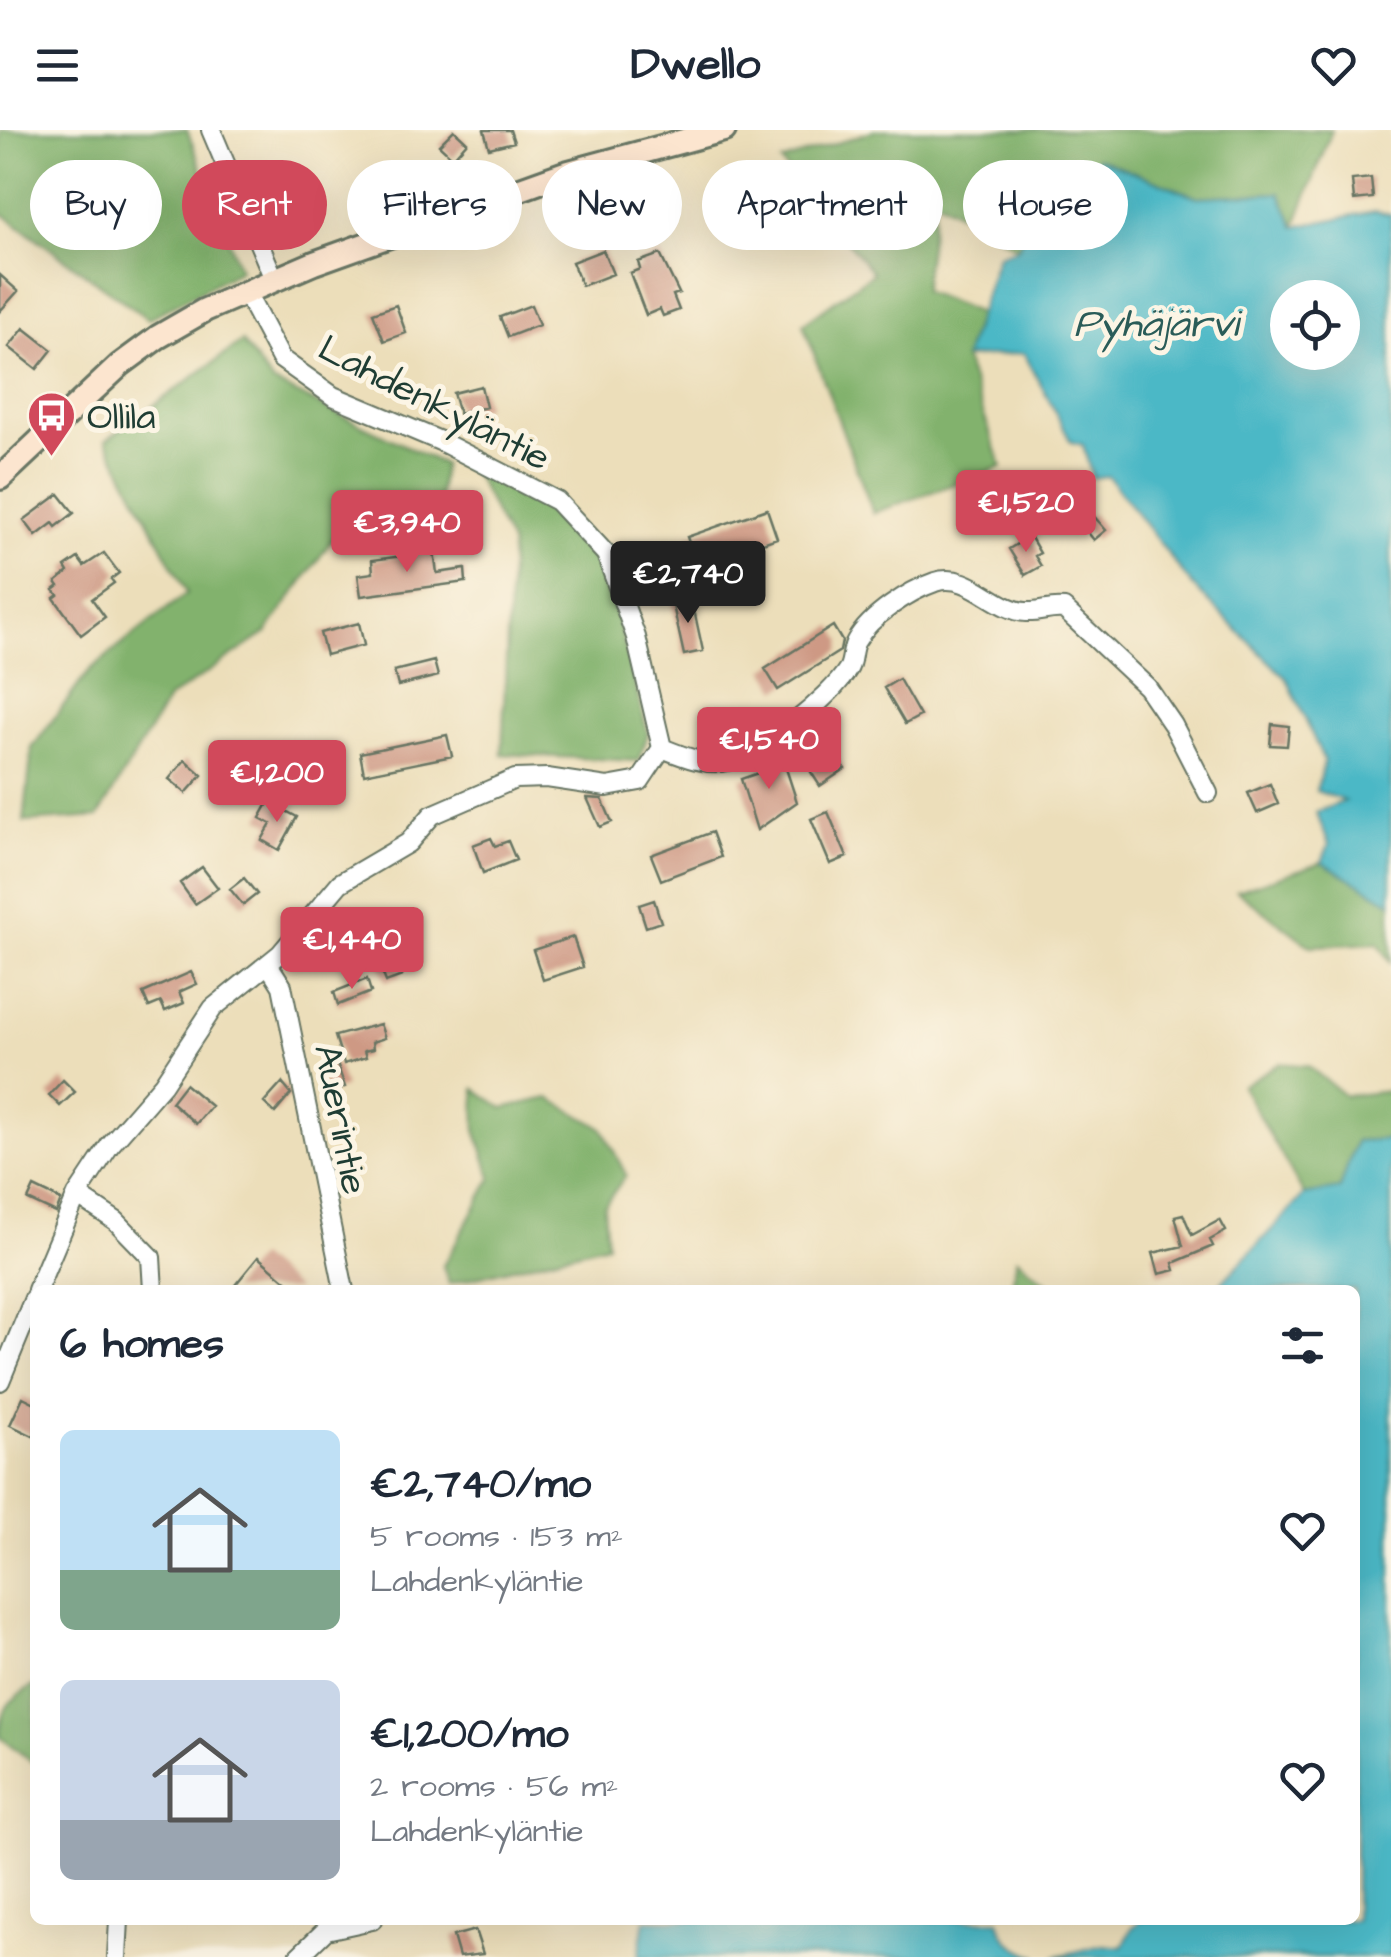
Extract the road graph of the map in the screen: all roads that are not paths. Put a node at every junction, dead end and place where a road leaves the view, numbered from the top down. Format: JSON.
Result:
{"nodes":[{"id":1,"x":211,"y":130,"type":"edge"},
{"id":2,"x":724,"y":130,"type":"edge"},
{"id":3,"x":274,"y":279,"type":"junction"},
{"id":4,"x":245,"y":292,"type":"junction"},
{"id":5,"x":0,"y":478,"type":"edge"},
{"id":6,"x":662,"y":748,"type":"junction"},
{"id":7,"x":1208,"y":793,"type":"dead end"},
{"id":8,"x":268,"y":964,"type":"junction"},
{"id":9,"x":76,"y":1195,"type":"junction"},
{"id":10,"x":39,"y":1285,"type":"edge"},
{"id":11,"x":153,"y":1285,"type":"edge"},
{"id":12,"x":343,"y":1285,"type":"edge"},
{"id":13,"x":30,"y":1308,"type":"edge"},
{"id":14,"x":0,"y":1381,"type":"edge"},
{"id":15,"x":119,"y":1925,"type":"edge"},
{"id":16,"x":349,"y":1925,"type":"edge"},
{"id":17,"x":117,"y":1957,"type":"edge"},
{"id":18,"x":298,"y":1957,"type":"edge"}],
"edges":[{"from":1,"to":3,"type":"street"},
{"from":2,"to":3,"type":"street"},
{"from":3,"to":4,"type":"street"},
{"from":4,"to":5,"type":"street"},
{"from":4,"to":6,"type":"street","name":"Lahdenkyläntie"},
{"from":6,"to":7,"type":"street"},
{"from":6,"to":8,"type":"street"},
{"from":8,"to":9,"type":"street"},
{"from":8,"to":12,"type":"street","name":"Auerintie"},
{"from":9,"to":10,"type":"street"},
{"from":9,"to":11,"type":"street"},
{"from":13,"to":14,"type":"street"},
{"from":15,"to":17,"type":"street"},
{"from":16,"to":18,"type":"street"}]}
